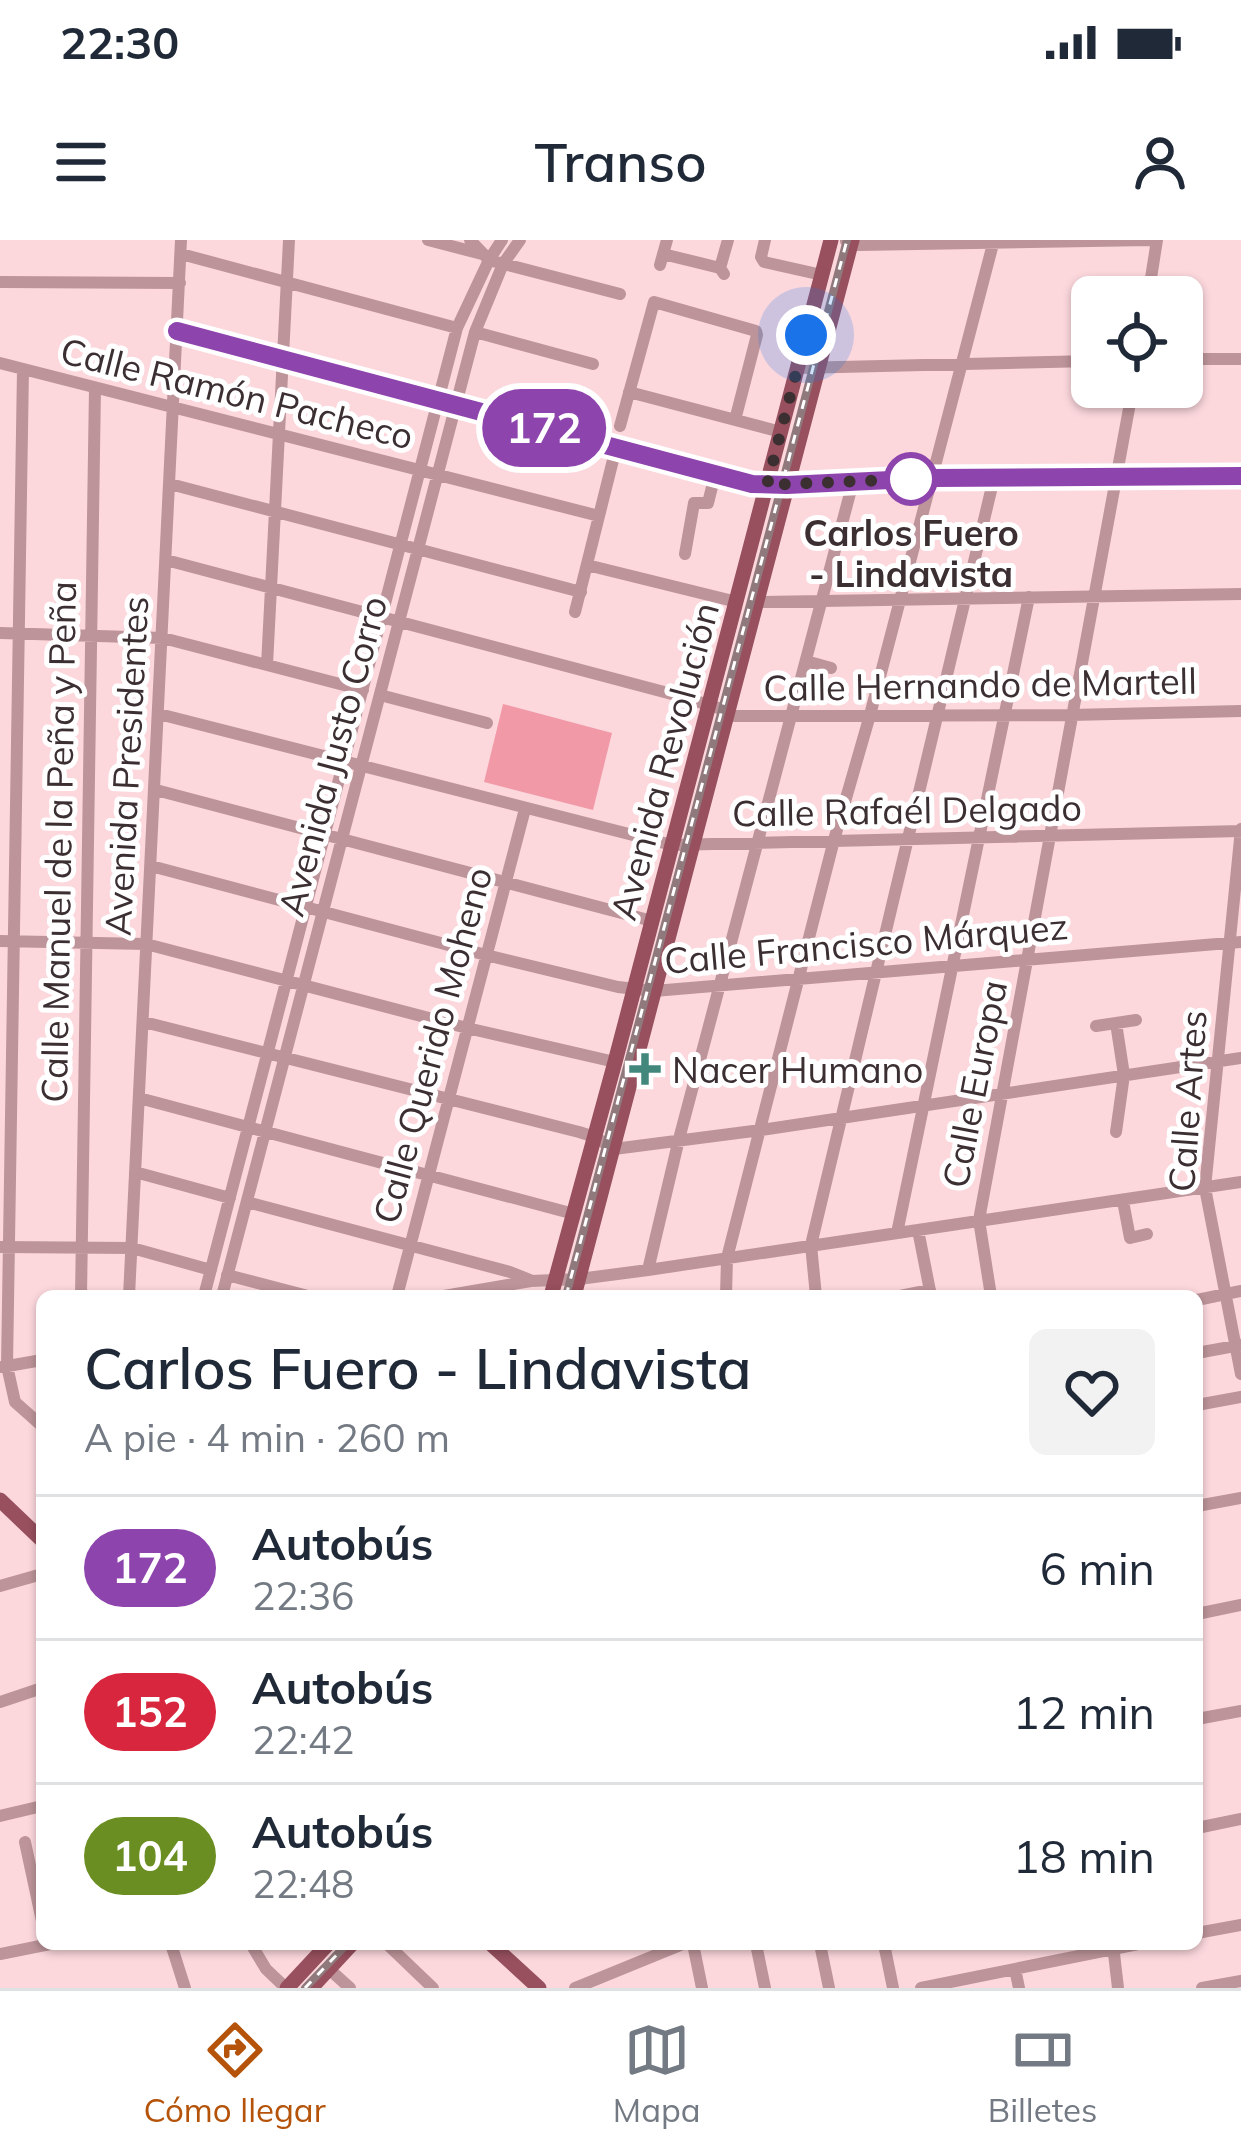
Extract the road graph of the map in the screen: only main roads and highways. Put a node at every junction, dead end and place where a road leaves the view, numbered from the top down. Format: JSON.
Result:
{"nodes":[{"id":1,"x":831,"y":240,"type":"edge"},
{"id":2,"x":850,"y":241,"type":"edge"},
{"id":3,"x":577,"y":1287,"type":"edge"},
{"id":4,"x":552,"y":1288,"type":"edge"},
{"id":5,"x":0,"y":1490,"type":"edge"},
{"id":6,"x":0,"y":1500,"type":"edge"},
{"id":7,"x":36,"y":1523,"type":"edge"},
{"id":8,"x":36,"y":1534,"type":"edge"},
{"id":9,"x":322,"y":1950,"type":"edge"},
{"id":10,"x":346,"y":1950,"type":"edge"},
{"id":11,"x":484,"y":1950,"type":"edge"},
{"id":12,"x":497,"y":1950,"type":"edge"},
{"id":13,"x":286,"y":1988,"type":"edge"},
{"id":14,"x":311,"y":1988,"type":"edge"},
{"id":15,"x":525,"y":1988,"type":"edge"},
{"id":16,"x":538,"y":1988,"type":"edge"}],
"edges":[{"from":1,"to":4,"type":"main road","name":"Avenida Revolución"},
{"from":2,"to":3,"type":"main road","name":"Avenida Revolución"},
{"from":5,"to":7,"type":"main road"},
{"from":6,"to":8,"type":"main road"},
{"from":9,"to":13,"type":"main road"},
{"from":10,"to":14,"type":"main road"},
{"from":11,"to":15,"type":"main road"},
{"from":12,"to":16,"type":"main road"}]}
